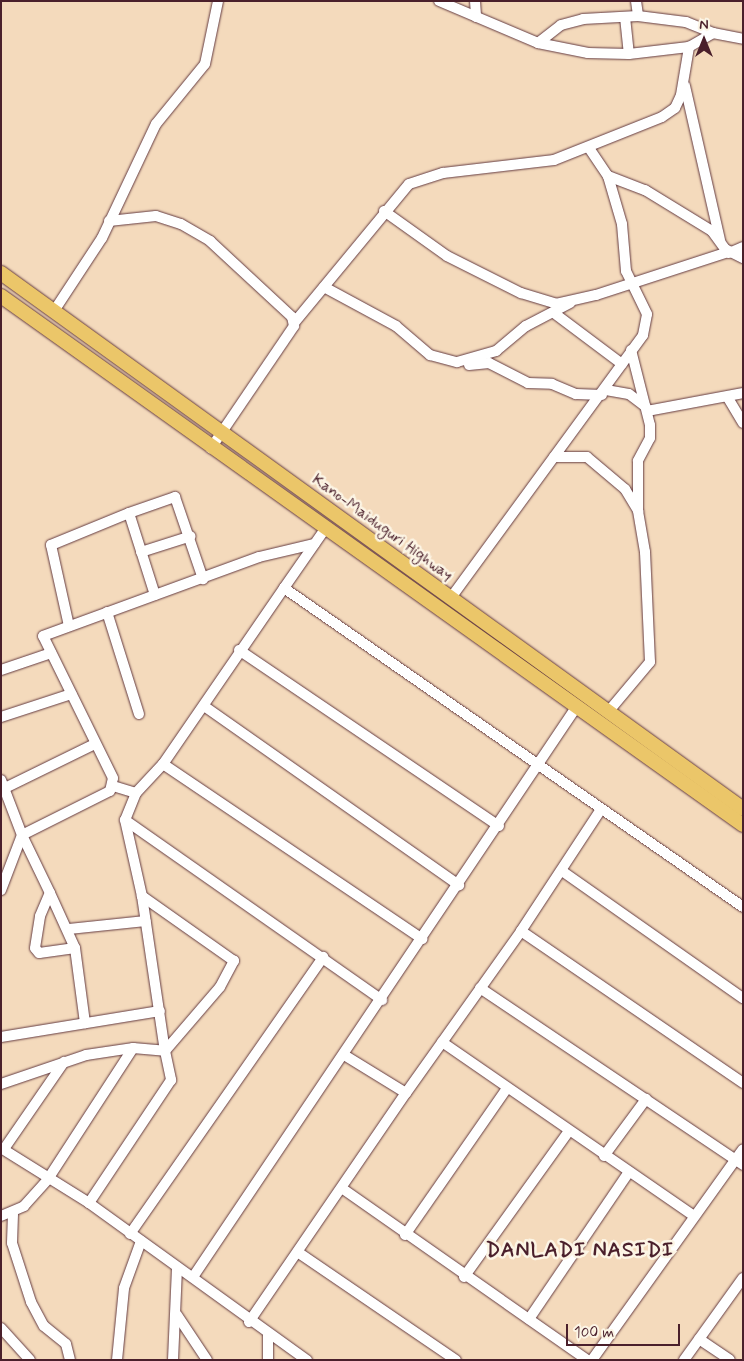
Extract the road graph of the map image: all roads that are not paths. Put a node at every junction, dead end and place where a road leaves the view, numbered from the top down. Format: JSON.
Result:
{"nodes":[{"id":1,"x":218,"y":1,"type":"edge"},
{"id":2,"x":439,"y":1,"type":"edge"},
{"id":3,"x":475,"y":1,"type":"edge"},
{"id":4,"x":636,"y":1,"type":"edge"},
{"id":5,"x":638,"y":16,"type":"junction"},
{"id":6,"x":476,"y":17,"type":"junction"},
{"id":7,"x":626,"y":17,"type":"junction"},
{"id":8,"x":713,"y":33,"type":"junction"},
{"id":9,"x":743,"y":39,"type":"edge"},
{"id":10,"x":538,"y":43,"type":"junction"},
{"id":11,"x":689,"y":47,"type":"junction"},
{"id":12,"x":629,"y":54,"type":"junction"},
{"id":13,"x":685,"y":85,"type":"junction"},
{"id":14,"x":589,"y":148,"type":"junction"},
{"id":15,"x":608,"y":176,"type":"junction"},
{"id":16,"x":384,"y":211,"type":"junction"},
{"id":17,"x":110,"y":221,"type":"junction"},
{"id":18,"x":721,"y":242,"type":"junction"},
{"id":19,"x":743,"y":247,"type":"edge"},
{"id":20,"x":729,"y":252,"type":"junction"},
{"id":21,"x":743,"y":258,"type":"edge"},
{"id":22,"x":1,"y":273,"type":"edge"},
{"id":23,"x":634,"y":282,"type":"junction"},
{"id":24,"x":324,"y":287,"type":"junction"},
{"id":25,"x":1,"y":296,"type":"edge"},
{"id":26,"x":574,"y":300,"type":"junction"},
{"id":27,"x":54,"y":311,"type":"junction"},
{"id":28,"x":554,"y":313,"type":"junction"},
{"id":29,"x":294,"y":323,"type":"junction"},
{"id":30,"x":631,"y":349,"type":"junction"},
{"id":31,"x":450,"y":361,"type":"junction"},
{"id":32,"x":622,"y":364,"type":"junction"},
{"id":33,"x":604,"y":392,"type":"junction"},
{"id":34,"x":743,"y":393,"type":"edge"},
{"id":35,"x":728,"y":398,"type":"junction"},
{"id":36,"x":646,"y":409,"type":"junction"},
{"id":37,"x":743,"y":423,"type":"edge"},
{"id":38,"x":222,"y":432,"type":"junction"},
{"id":39,"x":210,"y":448,"type":"junction"},
{"id":40,"x":554,"y":457,"type":"junction"},
{"id":41,"x":638,"y":511,"type":"junction"},
{"id":42,"x":129,"y":514,"type":"junction"},
{"id":43,"x":325,"y":529,"type":"junction"},
{"id":44,"x":191,"y":536,"type":"junction"},
{"id":45,"x":314,"y":544,"type":"junction"},
{"id":46,"x":141,"y":552,"type":"junction"},
{"id":47,"x":204,"y":579,"type":"junction"},
{"id":48,"x":284,"y":588,"type":"junction"},
{"id":49,"x":155,"y":595,"type":"junction"},
{"id":50,"x":450,"y":599,"type":"junction"},
{"id":51,"x":107,"y":612,"type":"junction"},
{"id":52,"x":69,"y":626,"type":"junction"},
{"id":53,"x":239,"y":650,"type":"junction"},
{"id":54,"x":51,"y":653,"type":"junction"},
{"id":55,"x":1,"y":670,"type":"edge"},
{"id":56,"x":71,"y":694,"type":"junction"},
{"id":57,"x":204,"y":706,"type":"junction"},
{"id":58,"x":577,"y":706,"type":"junction"},
{"id":59,"x":608,"y":712,"type":"junction"},
{"id":60,"x":139,"y":714,"type":"dead end"},
{"id":61,"x":1,"y":717,"type":"edge"},
{"id":62,"x":95,"y":744,"type":"junction"},
{"id":63,"x":164,"y":764,"type":"junction"},
{"id":64,"x":537,"y":766,"type":"junction"},
{"id":65,"x":3,"y":784,"type":"edge"},
{"id":66,"x":113,"y":786,"type":"junction"},
{"id":67,"x":136,"y":793,"type":"junction"},
{"id":68,"x":601,"y":809,"type":"junction"},
{"id":69,"x":743,"y":809,"type":"edge"},
{"id":70,"x":125,"y":820,"type":"junction"},
{"id":71,"x":743,"y":825,"type":"edge"},
{"id":72,"x":499,"y":826,"type":"junction"},
{"id":73,"x":22,"y":835,"type":"junction"},
{"id":74,"x":562,"y":871,"type":"junction"},
{"id":75,"x":459,"y":885,"type":"junction"},
{"id":76,"x":1,"y":890,"type":"edge"},
{"id":77,"x":50,"y":894,"type":"junction"},
{"id":78,"x":142,"y":896,"type":"junction"},
{"id":79,"x":743,"y":907,"type":"edge"},
{"id":80,"x":146,"y":921,"type":"junction"},
{"id":81,"x":69,"y":929,"type":"junction"},
{"id":82,"x":522,"y":931,"type":"junction"},
{"id":83,"x":422,"y":939,"type":"junction"},
{"id":84,"x":75,"y":948,"type":"junction"},
{"id":85,"x":323,"y":956,"type":"junction"},
{"id":86,"x":480,"y":988,"type":"junction"},
{"id":87,"x":743,"y":998,"type":"edge"},
{"id":88,"x":382,"y":1000,"type":"junction"},
{"id":89,"x":160,"y":1011,"type":"junction"},
{"id":90,"x":85,"y":1023,"type":"junction"},
{"id":91,"x":1,"y":1037,"type":"edge"},
{"id":92,"x":442,"y":1042,"type":"junction"},
{"id":93,"x":133,"y":1048,"type":"junction"},
{"id":94,"x":166,"y":1051,"type":"junction"},
{"id":95,"x":344,"y":1055,"type":"junction"},
{"id":96,"x":64,"y":1062,"type":"junction"},
{"id":97,"x":743,"y":1083,"type":"edge"},
{"id":98,"x":1,"y":1084,"type":"edge"},
{"id":99,"x":507,"y":1088,"type":"junction"},
{"id":100,"x":406,"y":1093,"type":"junction"},
{"id":101,"x":646,"y":1099,"type":"junction"},
{"id":102,"x":569,"y":1131,"type":"junction"},
{"id":103,"x":3,"y":1148,"type":"edge"},
{"id":104,"x":743,"y":1149,"type":"edge"},
{"id":105,"x":604,"y":1156,"type":"junction"},
{"id":106,"x":739,"y":1162,"type":"edge"},
{"id":107,"x":629,"y":1172,"type":"junction"},
{"id":108,"x":48,"y":1179,"type":"junction"},
{"id":109,"x":343,"y":1189,"type":"junction"},
{"id":110,"x":89,"y":1203,"type":"junction"},
{"id":111,"x":13,"y":1214,"type":"junction"},
{"id":112,"x":1,"y":1216,"type":"edge"},
{"id":113,"x":694,"y":1216,"type":"junction"},
{"id":114,"x":130,"y":1234,"type":"junction"},
{"id":115,"x":405,"y":1235,"type":"junction"},
{"id":116,"x":141,"y":1241,"type":"junction"},
{"id":117,"x":299,"y":1253,"type":"junction"},
{"id":118,"x":177,"y":1267,"type":"junction"},
{"id":119,"x":193,"y":1277,"type":"junction"},
{"id":120,"x":464,"y":1277,"type":"junction"},
{"id":121,"x":741,"y":1283,"type":"edge"},
{"id":122,"x":177,"y":1315,"type":"junction"},
{"id":123,"x":529,"y":1319,"type":"junction"},
{"id":124,"x":249,"y":1322,"type":"junction"},
{"id":125,"x":1,"y":1328,"type":"edge"},
{"id":126,"x":268,"y":1334,"type":"junction"},
{"id":127,"x":699,"y":1338,"type":"junction"},
{"id":128,"x":30,"y":1360,"type":"edge"},
{"id":129,"x":70,"y":1360,"type":"edge"},
{"id":130,"x":117,"y":1360,"type":"edge"},
{"id":131,"x":173,"y":1360,"type":"edge"},
{"id":132,"x":207,"y":1360,"type":"edge"},
{"id":133,"x":268,"y":1360,"type":"edge"},
{"id":134,"x":306,"y":1360,"type":"edge"},
{"id":135,"x":456,"y":1360,"type":"edge"},
{"id":136,"x":587,"y":1360,"type":"edge"},
{"id":137,"x":592,"y":1360,"type":"edge"},
{"id":138,"x":684,"y":1360,"type":"edge"},
{"id":139,"x":730,"y":1360,"type":"edge"}],
"edges":[{"from":1,"to":17,"type":"street"},
{"from":2,"to":6,"type":"street"},
{"from":3,"to":6,"type":"street"},
{"from":4,"to":5,"type":"street"},
{"from":5,"to":7,"type":"street"},
{"from":5,"to":8,"type":"street"},
{"from":6,"to":10,"type":"street"},
{"from":7,"to":10,"type":"street"},
{"from":7,"to":12,"type":"street"},
{"from":8,"to":9,"type":"street"},
{"from":8,"to":11,"type":"street"},
{"from":10,"to":12,"type":"street"},
{"from":11,"to":12,"type":"street"},
{"from":11,"to":13,"type":"street"},
{"from":13,"to":14,"type":"street"},
{"from":13,"to":18,"type":"street"},
{"from":14,"to":15,"type":"street"},
{"from":14,"to":16,"type":"street"},
{"from":15,"to":18,"type":"street"},
{"from":15,"to":23,"type":"street"},
{"from":16,"to":24,"type":"street"},
{"from":16,"to":26,"type":"street"},
{"from":17,"to":27,"type":"street"},
{"from":17,"to":29,"type":"street"},
{"from":18,"to":20,"type":"street"},
{"from":19,"to":20,"type":"street"},
{"from":20,"to":21,"type":"street"},
{"from":20,"to":23,"type":"street"},
{"from":22,"to":27,"type":"highway","name":"Kano-Maiduguri Highway"},
{"from":23,"to":26,"type":"street"},
{"from":23,"to":30,"type":"street"},
{"from":24,"to":29,"type":"street"},
{"from":24,"to":31,"type":"street"},
{"from":25,"to":39,"type":"highway","name":"Kano-Maiduguri Highway"},
{"from":26,"to":28,"type":"street"},
{"from":27,"to":38,"type":"highway","name":"Kano-Maiduguri Highway"},
{"from":28,"to":31,"type":"street"},
{"from":28,"to":32,"type":"street"},
{"from":29,"to":38,"type":"street"},
{"from":30,"to":32,"type":"street"},
{"from":30,"to":36,"type":"street"},
{"from":31,"to":33,"type":"street"},
{"from":32,"to":33,"type":"street"},
{"from":33,"to":36,"type":"street"},
{"from":33,"to":40,"type":"street"},
{"from":34,"to":35,"type":"street"},
{"from":35,"to":36,"type":"street"},
{"from":35,"to":37,"type":"street"},
{"from":36,"to":41,"type":"street"},
{"from":38,"to":39,"type":"street"},
{"from":38,"to":50,"type":"highway","name":"Kano-Maiduguri Highway"},
{"from":39,"to":43,"type":"highway","name":"Kano-Maiduguri Highway"},
{"from":40,"to":41,"type":"street"},
{"from":40,"to":50,"type":"street"},
{"from":41,"to":59,"type":"street"},
{"from":42,"to":44,"type":"street"},
{"from":42,"to":46,"type":"street"},
{"from":42,"to":52,"type":"street"},
{"from":43,"to":45,"type":"street"},
{"from":43,"to":58,"type":"highway","name":"Kano-Maiduguri Highway"},
{"from":44,"to":46,"type":"street"},
{"from":44,"to":47,"type":"street"},
{"from":45,"to":47,"type":"street"},
{"from":45,"to":48,"type":"street"},
{"from":46,"to":49,"type":"street"},
{"from":47,"to":49,"type":"street"},
{"from":48,"to":53,"type":"street"},
{"from":48,"to":64,"type":"street"},
{"from":49,"to":51,"type":"street"},
{"from":50,"to":59,"type":"highway","name":"Kano-Maiduguri Highway"},
{"from":51,"to":52,"type":"street"},
{"from":51,"to":60,"type":"street"},
{"from":52,"to":54,"type":"street"},
{"from":53,"to":57,"type":"street"},
{"from":53,"to":72,"type":"street"},
{"from":54,"to":55,"type":"street"},
{"from":54,"to":56,"type":"street"},
{"from":56,"to":61,"type":"street"},
{"from":56,"to":62,"type":"street"},
{"from":57,"to":63,"type":"street"},
{"from":57,"to":75,"type":"street"},
{"from":58,"to":64,"type":"street"},
{"from":58,"to":71,"type":"highway","name":"Kano-Maiduguri Highway"},
{"from":59,"to":69,"type":"highway","name":"Kano-Maiduguri Highway"},
{"from":62,"to":65,"type":"street"},
{"from":62,"to":66,"type":"street"},
{"from":63,"to":67,"type":"street"},
{"from":63,"to":83,"type":"street"},
{"from":64,"to":68,"type":"street"},
{"from":64,"to":72,"type":"street"},
{"from":65,"to":73,"type":"street"},
{"from":66,"to":67,"type":"street"},
{"from":66,"to":73,"type":"street"},
{"from":67,"to":70,"type":"street"},
{"from":68,"to":74,"type":"street"},
{"from":68,"to":79,"type":"street"},
{"from":70,"to":78,"type":"street"},
{"from":70,"to":85,"type":"street"},
{"from":72,"to":75,"type":"street"},
{"from":73,"to":76,"type":"street"},
{"from":73,"to":77,"type":"street"},
{"from":74,"to":82,"type":"street"},
{"from":74,"to":87,"type":"street"},
{"from":75,"to":83,"type":"street"},
{"from":77,"to":81,"type":"street"},
{"from":77,"to":84,"type":"street"},
{"from":78,"to":80,"type":"street"},
{"from":78,"to":94,"type":"street"},
{"from":80,"to":81,"type":"street"},
{"from":80,"to":89,"type":"street"},
{"from":81,"to":84,"type":"street"},
{"from":82,"to":86,"type":"street"},
{"from":82,"to":97,"type":"street"},
{"from":83,"to":88,"type":"street"},
{"from":84,"to":90,"type":"street"},
{"from":85,"to":88,"type":"street"},
{"from":85,"to":114,"type":"street"},
{"from":86,"to":92,"type":"street"},
{"from":86,"to":101,"type":"street"},
{"from":88,"to":95,"type":"street"},
{"from":89,"to":90,"type":"street"},
{"from":89,"to":94,"type":"street"},
{"from":90,"to":91,"type":"street"},
{"from":92,"to":99,"type":"street"},
{"from":92,"to":100,"type":"street"},
{"from":93,"to":94,"type":"street"},
{"from":93,"to":96,"type":"street"},
{"from":93,"to":108,"type":"street"},
{"from":94,"to":110,"type":"street"},
{"from":95,"to":100,"type":"street"},
{"from":95,"to":119,"type":"street"},
{"from":96,"to":98,"type":"street"},
{"from":96,"to":103,"type":"street"},
{"from":99,"to":102,"type":"street"},
{"from":99,"to":115,"type":"street"},
{"from":100,"to":109,"type":"street"},
{"from":101,"to":105,"type":"street"},
{"from":101,"to":106,"type":"street"},
{"from":102,"to":105,"type":"street"},
{"from":102,"to":120,"type":"street"},
{"from":103,"to":108,"type":"street"},
{"from":104,"to":106,"type":"street"},
{"from":105,"to":107,"type":"street"},
{"from":106,"to":113,"type":"street"},
{"from":107,"to":113,"type":"street"},
{"from":107,"to":123,"type":"street"},
{"from":108,"to":110,"type":"street"},
{"from":108,"to":111,"type":"street"},
{"from":109,"to":115,"type":"street"},
{"from":109,"to":117,"type":"street"},
{"from":110,"to":114,"type":"street"},
{"from":111,"to":112,"type":"street"},
{"from":111,"to":129,"type":"street"},
{"from":113,"to":137,"type":"street"},
{"from":114,"to":116,"type":"street"},
{"from":115,"to":120,"type":"street"},
{"from":116,"to":118,"type":"street"},
{"from":116,"to":130,"type":"street"},
{"from":117,"to":124,"type":"street"},
{"from":117,"to":135,"type":"street"},
{"from":118,"to":119,"type":"street"},
{"from":118,"to":122,"type":"street"},
{"from":119,"to":124,"type":"street"},
{"from":120,"to":123,"type":"street"},
{"from":121,"to":127,"type":"street"},
{"from":122,"to":131,"type":"street"},
{"from":122,"to":132,"type":"street"},
{"from":123,"to":136,"type":"street"},
{"from":124,"to":126,"type":"street"},
{"from":125,"to":128,"type":"street"},
{"from":126,"to":133,"type":"street"},
{"from":126,"to":134,"type":"street"},
{"from":127,"to":138,"type":"street"},
{"from":127,"to":139,"type":"street"}]}
